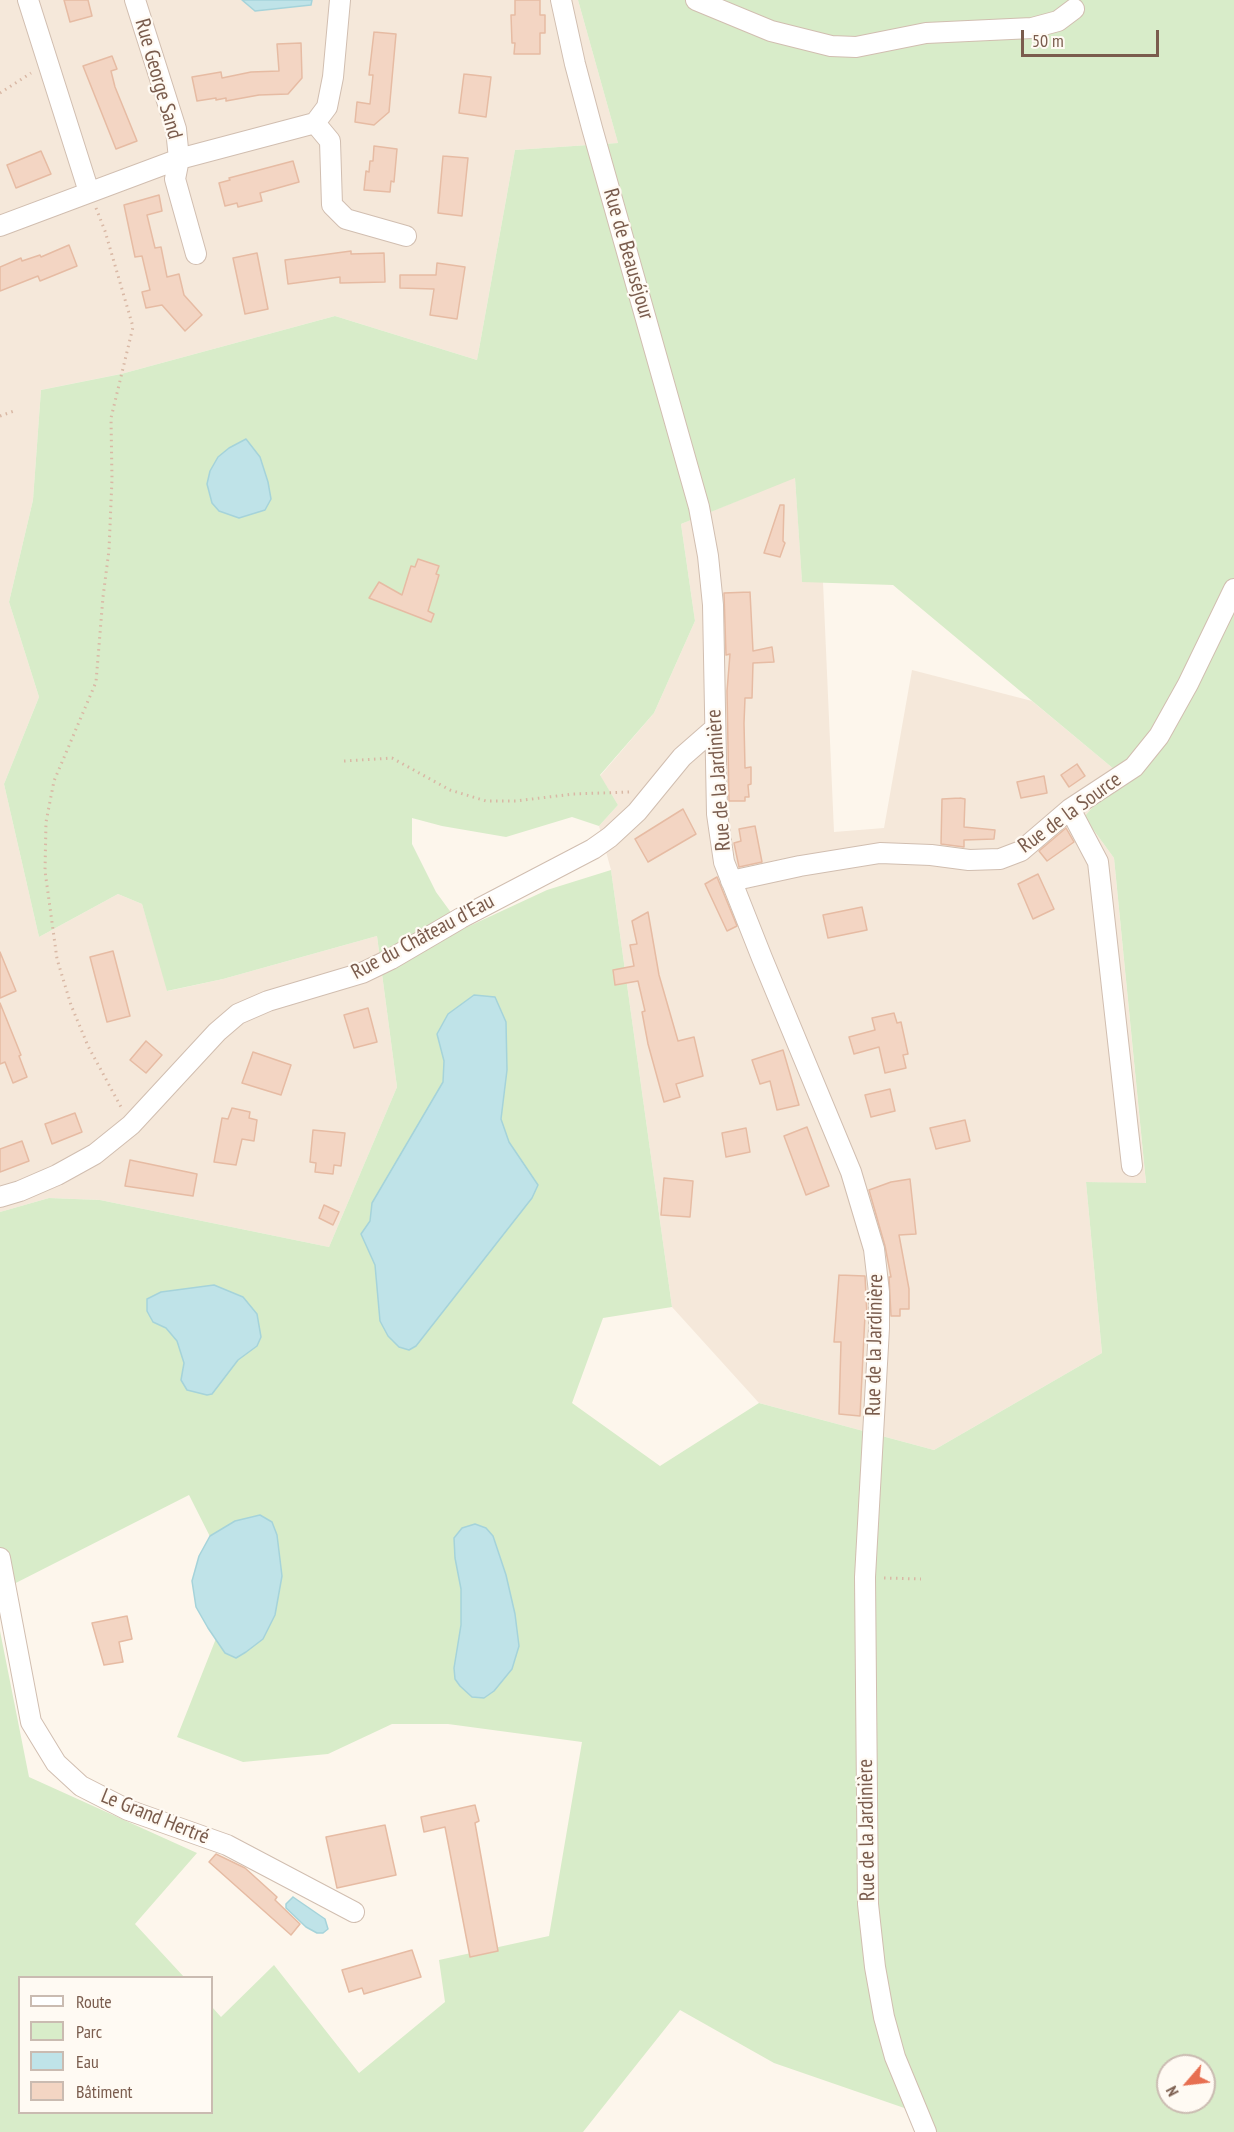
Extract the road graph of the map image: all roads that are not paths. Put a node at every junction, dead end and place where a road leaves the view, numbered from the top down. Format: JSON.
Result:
{"nodes":[{"id":1,"x":28,"y":0,"type":"edge"},
{"id":2,"x":135,"y":0,"type":"edge"},
{"id":3,"x":340,"y":0,"type":"edge"},
{"id":4,"x":561,"y":0,"type":"edge"},
{"id":5,"x":696,"y":0,"type":"edge"},
{"id":6,"x":1074,"y":9,"type":"dead end"},
{"id":7,"x":315,"y":123,"type":"junction"},
{"id":8,"x":179,"y":159,"type":"junction"},
{"id":9,"x":89,"y":192,"type":"junction"},
{"id":10,"x":0,"y":225,"type":"edge"},
{"id":11,"x":406,"y":236,"type":"dead end"},
{"id":12,"x":196,"y":254,"type":"dead end"},
{"id":13,"x":699,"y":507,"type":"joint"},
{"id":14,"x":1234,"y":589,"type":"edge"},
{"id":15,"x":714,"y":729,"type":"junction"},
{"id":16,"x":1070,"y":809,"type":"junction"},
{"id":17,"x":731,"y":881,"type":"junction"},
{"id":18,"x":1132,"y":1166,"type":"dead end"},
{"id":19,"x":0,"y":1197,"type":"edge"},
{"id":20,"x":0,"y":1558,"type":"edge"},
{"id":21,"x":354,"y":1912,"type":"dead end"},
{"id":22,"x":926,"y":2132,"type":"edge"}],
"edges":[{"from":1,"to":9,"type":"street"},
{"from":2,"to":8,"type":"street","name":"Rue George Sand"},
{"from":3,"to":7,"type":"street"},
{"from":4,"to":13,"type":"street","name":"Rue de Beauséjour"},
{"from":5,"to":6,"type":"street"},
{"from":7,"to":8,"type":"street"},
{"from":7,"to":11,"type":"street"},
{"from":8,"to":9,"type":"street"},
{"from":8,"to":12,"type":"street","name":"Rue George Sand"},
{"from":9,"to":10,"type":"street"},
{"from":13,"to":15,"type":"street","name":"Rue de la Jardinière"},
{"from":14,"to":16,"type":"street","name":"Rue de la Source"},
{"from":15,"to":17,"type":"street","name":"Rue de la Jardinière"},
{"from":15,"to":19,"type":"street","name":"Rue du Château d'Eau"},
{"from":16,"to":17,"type":"street","name":"Rue de la Source"},
{"from":16,"to":18,"type":"street"},
{"from":17,"to":22,"type":"street","name":"Rue de la Jardinière"},
{"from":20,"to":21,"type":"street","name":"Le Grand Hertré"}]}
